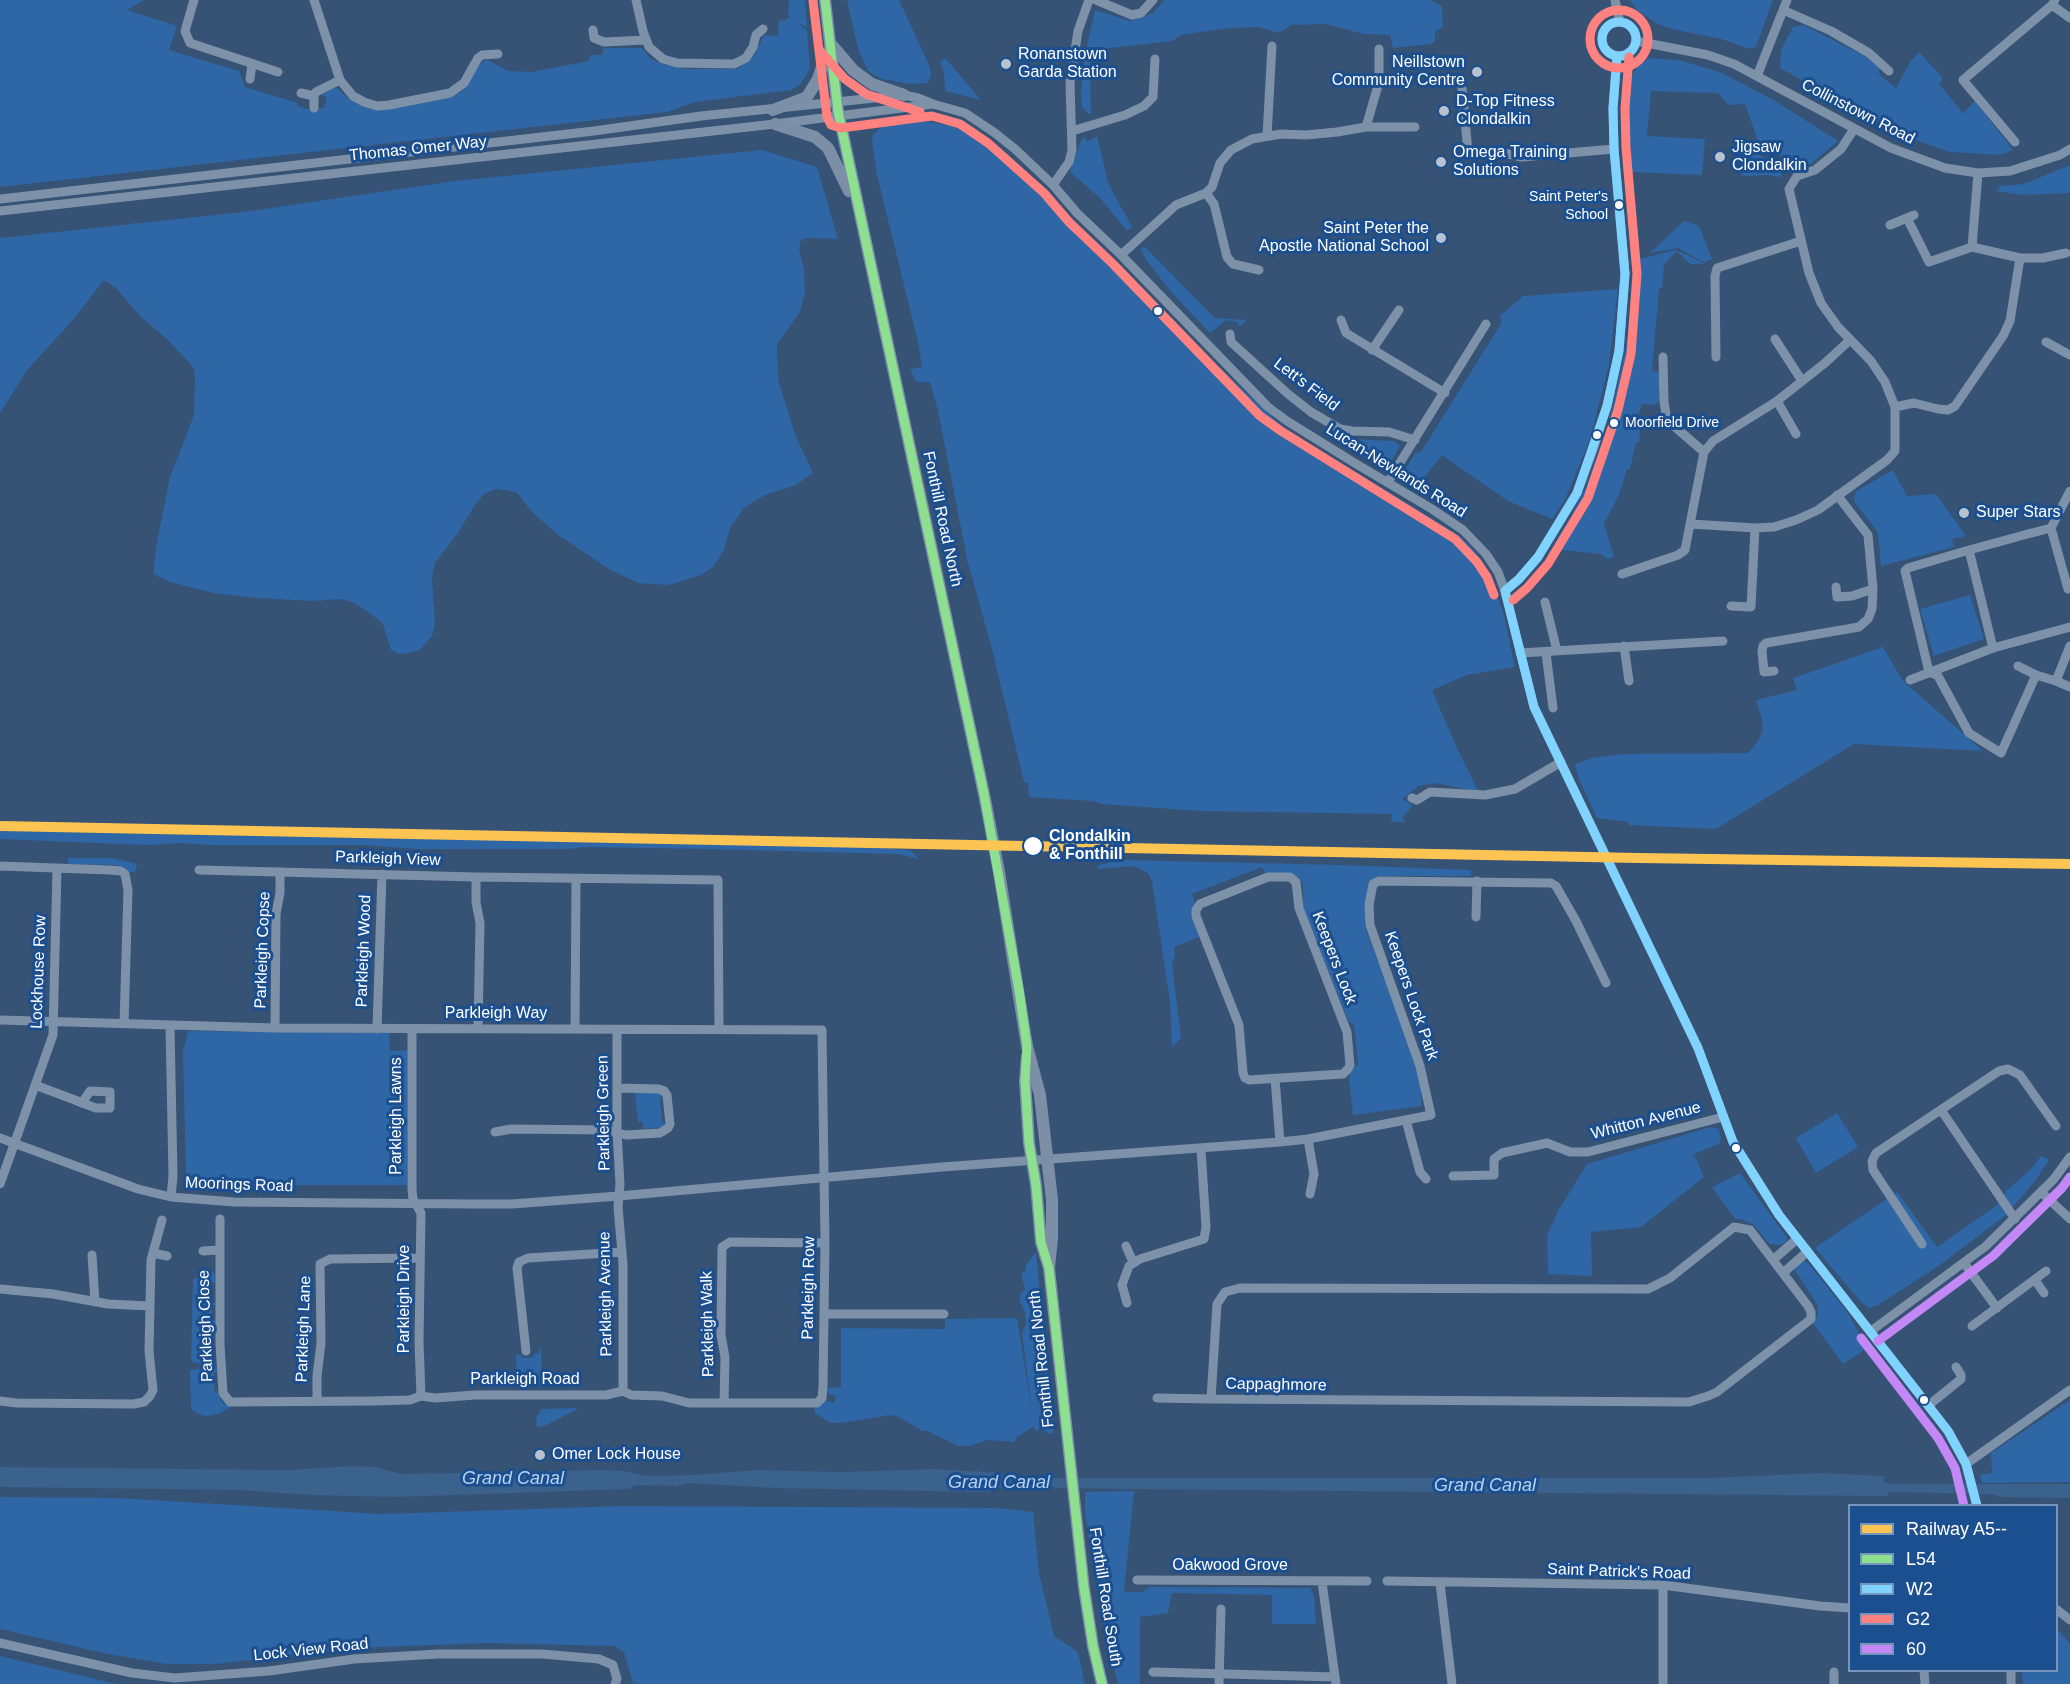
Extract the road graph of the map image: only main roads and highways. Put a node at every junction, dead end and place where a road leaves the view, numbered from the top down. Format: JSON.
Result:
{"nodes":[{"id":1,"x":825,"y":0,"type":"edge"},
{"id":2,"x":829,"y":43,"type":"junction"},
{"id":3,"x":904,"y":95,"type":"road end"},
{"id":4,"x":773,"y":110,"type":"road end"},
{"id":5,"x":776,"y":124,"type":"road end"},
{"id":6,"x":860,"y":214,"type":"junction"},
{"id":7,"x":1027,"y":1046,"type":"junction"},
{"id":8,"x":1049,"y":1268,"type":"junction"},
{"id":9,"x":1075,"y":1515,"type":"joint"},
{"id":10,"x":1102,"y":1684,"type":"edge"}],
"edges":[{"from":1,"to":2,"type":"main road","name":"Fonthill Road North"},
{"from":2,"to":3,"type":"main road"},
{"from":2,"to":4,"type":"main road"},
{"from":2,"to":6,"type":"main road","name":"Fonthill Road North"},
{"from":5,"to":6,"type":"main road"},
{"from":6,"to":7,"type":"main road","name":"Fonthill Road North"},
{"from":7,"to":8,"type":"main road","name":"Fonthill Road North"},
{"from":7,"to":8,"type":"main road","name":"Fonthill Road North"},
{"from":8,"to":9,"type":"main road","name":"Fonthill Road North"},
{"from":9,"to":10,"type":"main road","name":"Fonthill Road South"}]}
